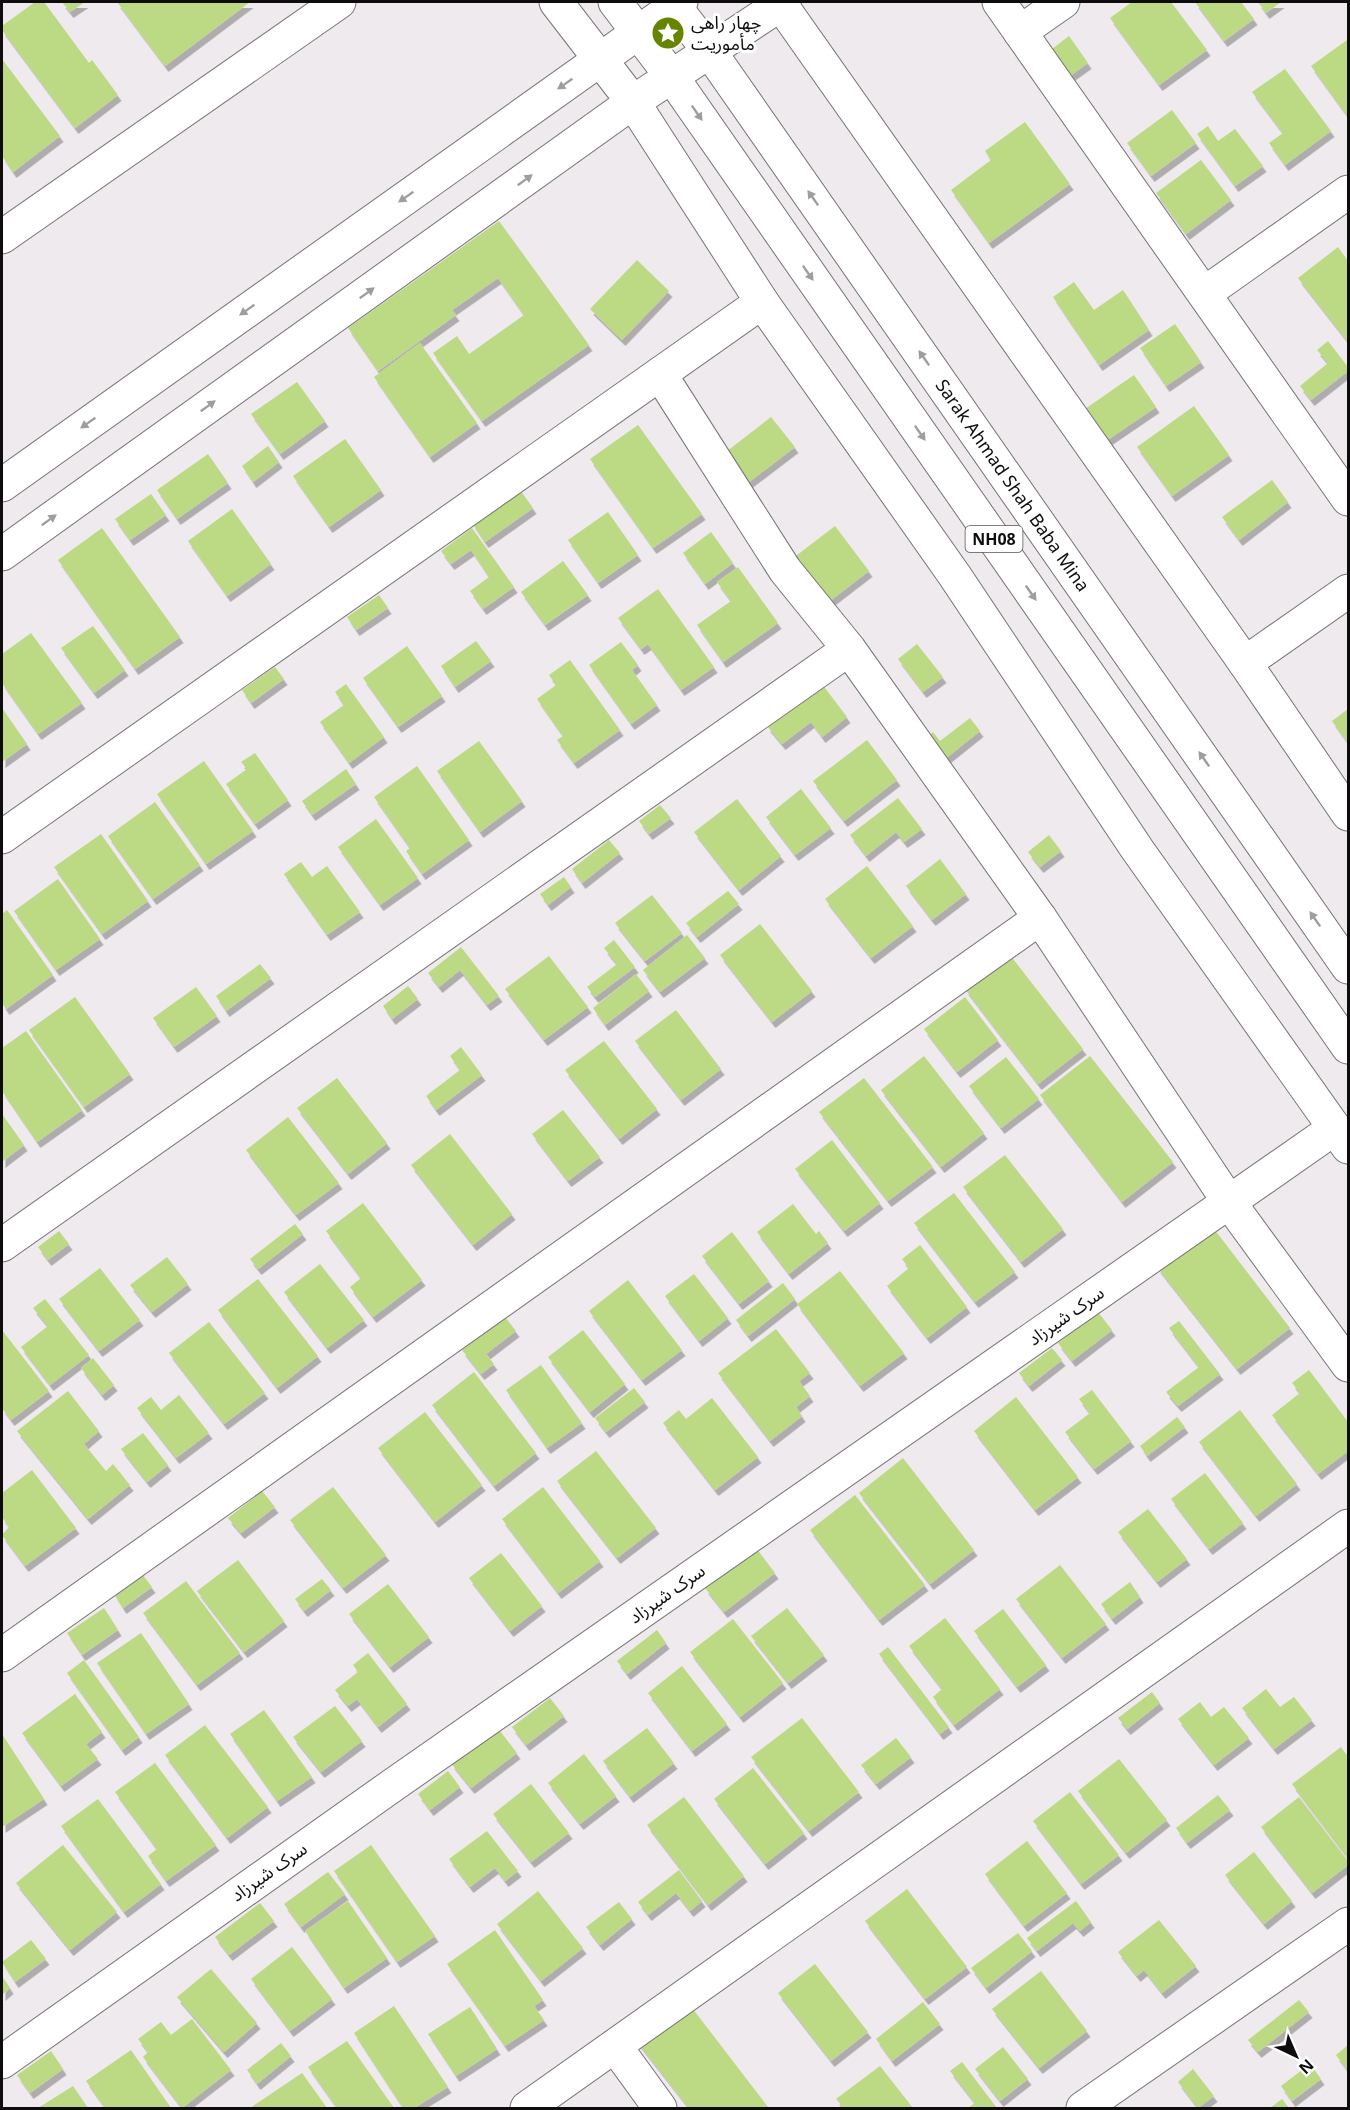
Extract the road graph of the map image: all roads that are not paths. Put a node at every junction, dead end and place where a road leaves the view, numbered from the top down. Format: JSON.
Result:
{"nodes":[{"id":1,"x":339,"y":2,"type":"edge"},
{"id":2,"x":556,"y":2,"type":"edge"},
{"id":3,"x":615,"y":2,"type":"edge"},
{"id":4,"x":781,"y":2,"type":"edge"},
{"id":5,"x":999,"y":2,"type":"edge"},
{"id":6,"x":1063,"y":2,"type":"edge"},
{"id":7,"x":676,"y":3,"type":"edge"},
{"id":8,"x":1020,"y":32,"type":"junction"},
{"id":9,"x":637,"y":33,"type":"junction"},
{"id":10,"x":710,"y":52,"type":"junction"},
{"id":11,"x":600,"y":60,"type":"junction"},
{"id":12,"x":672,"y":77,"type":"junction"},
{"id":13,"x":633,"y":102,"type":"junction"},
{"id":14,"x":1348,"y":192,"type":"edge"},
{"id":15,"x":2,"y":237,"type":"edge"},
{"id":16,"x":1205,"y":293,"type":"junction"},
{"id":17,"x":762,"y":302,"type":"junction"},
{"id":18,"x":660,"y":374,"type":"junction"},
{"id":19,"x":2,"y":485,"type":"edge"},
{"id":20,"x":1348,"y":499,"type":"edge"},
{"id":21,"x":2,"y":554,"type":"edge"},
{"id":22,"x":1348,"y":591,"type":"edge"},
{"id":23,"x":849,"y":649,"type":"junction"},
{"id":24,"x":1245,"y":663,"type":"junction"},
{"id":25,"x":1348,"y":814,"type":"edge"},
{"id":26,"x":2,"y":837,"type":"edge"},
{"id":27,"x":1040,"y":918,"type":"junction"},
{"id":28,"x":1348,"y":968,"type":"edge"},
{"id":29,"x":1348,"y":1047,"type":"edge"},
{"id":30,"x":1342,"y":1138,"type":"edge"},
{"id":31,"x":1229,"y":1202,"type":"junction"},
{"id":32,"x":2,"y":1245,"type":"edge"},
{"id":33,"x":1348,"y":1365,"type":"edge"},
{"id":34,"x":1348,"y":1526,"type":"edge"},
{"id":35,"x":2,"y":1654,"type":"edge"},
{"id":36,"x":1348,"y":1924,"type":"edge"},
{"id":37,"x":615,"y":2046,"type":"junction"},
{"id":38,"x":2,"y":2062,"type":"edge"},
{"id":39,"x":527,"y":2109,"type":"edge"},
{"id":40,"x":660,"y":2109,"type":"edge"},
{"id":41,"x":1083,"y":2109,"type":"edge"}],
"edges":[{"from":1,"to":15,"type":"main road"},
{"from":2,"to":11,"type":"main road"},
{"from":3,"to":9,"type":"main road","number":"NH08"},
{"from":4,"to":10,"type":"main road"},
{"from":4,"to":24,"type":"main road"},
{"from":5,"to":8,"type":"main road"},
{"from":6,"to":8,"type":"main road"},
{"from":7,"to":9,"type":"main road"},
{"from":7,"to":10,"type":"main road","name":"Sarak Ahmad Shah Baba Mina","number":"NH08"},
{"from":8,"to":16,"type":"main road"},
{"from":9,"to":11,"type":"main road"},
{"from":9,"to":12,"type":"main road","number":"NH08"},
{"from":10,"to":12,"type":"main road"},
{"from":28,"to":10,"type":"main road","name":"Sarak Ahmad Shah Baba Mina","number":"NH08","one_way":true},
{"from":11,"to":13,"type":"main road"},
{"from":11,"to":19,"type":"main road","one_way":true},
{"from":12,"to":13,"type":"main road"},
{"from":12,"to":29,"type":"main road","number":"NH08","one_way":true},
{"from":13,"to":17,"type":"main road"},
{"from":21,"to":13,"type":"main road","one_way":true},
{"from":14,"to":16,"type":"main road"},
{"from":16,"to":20,"type":"main road"},
{"from":17,"to":18,"type":"main road"},
{"from":17,"to":30,"type":"main road"},
{"from":18,"to":23,"type":"main road"},
{"from":18,"to":26,"type":"main road"},
{"from":22,"to":24,"type":"main road"},
{"from":23,"to":27,"type":"main road"},
{"from":23,"to":32,"type":"main road"},
{"from":24,"to":25,"type":"main road"},
{"from":27,"to":31,"type":"main road"},
{"from":27,"to":35,"type":"main road"},
{"from":30,"to":31,"type":"main road","name":"سرک شیرزاد"},
{"from":31,"to":33,"type":"main road"},
{"from":31,"to":38,"type":"main road","name":"سرک شیرزاد"},
{"from":34,"to":37,"type":"main road"},
{"from":36,"to":41,"type":"main road"},
{"from":37,"to":39,"type":"main road"},
{"from":37,"to":40,"type":"main road"}]}
